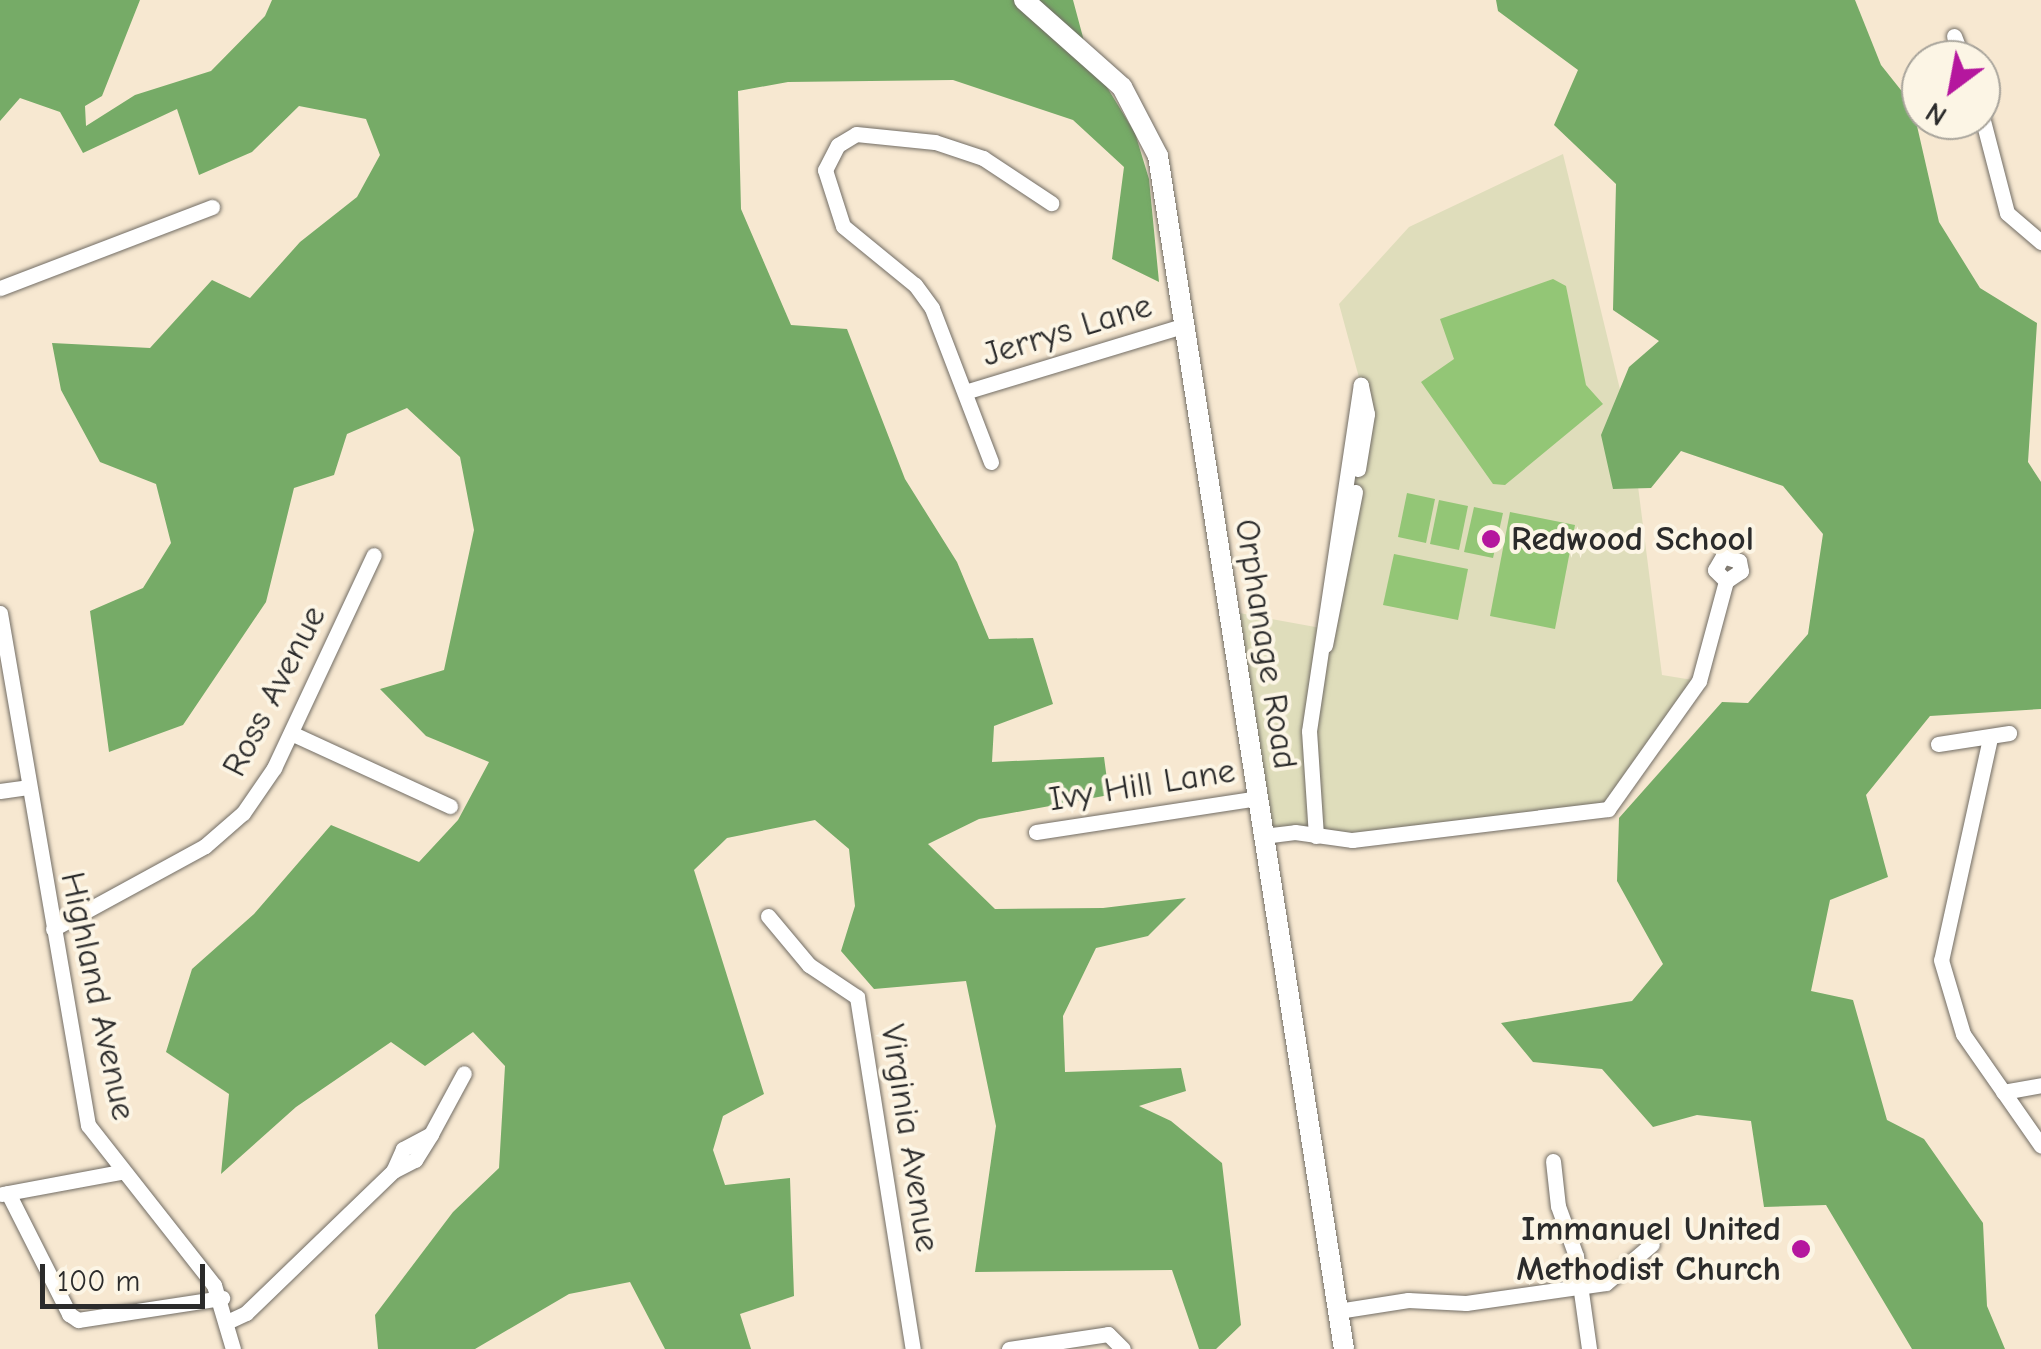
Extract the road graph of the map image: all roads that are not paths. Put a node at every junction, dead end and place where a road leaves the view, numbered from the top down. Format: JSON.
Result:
{"nodes":[{"id":1,"x":1024,"y":0,"type":"edge"},
{"id":2,"x":1954,"y":36,"type":"dead end"},
{"id":3,"x":1956,"y":40,"type":"edge"},
{"id":4,"x":1988,"y":140,"type":"edge"},
{"id":5,"x":1051,"y":204,"type":"dead end"},
{"id":6,"x":212,"y":206,"type":"dead end"},
{"id":7,"x":2041,"y":242,"type":"edge"},
{"id":8,"x":0,"y":288,"type":"edge"},
{"id":9,"x":1185,"y":325,"type":"junction"},
{"id":10,"x":965,"y":392,"type":"junction"},
{"id":11,"x":991,"y":462,"type":"dead end"},
{"id":12,"x":374,"y":555,"type":"dead end"},
{"id":13,"x":1726,"y":580,"type":"dead end"},
{"id":14,"x":1,"y":623,"type":"edge"},
{"id":15,"x":1323,"y":649,"type":"junction"},
{"id":16,"x":291,"y":733,"type":"junction"},
{"id":17,"x":2009,"y":733,"type":"dead end"},
{"id":18,"x":1990,"y":738,"type":"junction"},
{"id":19,"x":1938,"y":744,"type":"dead end"},
{"id":20,"x":28,"y":787,"type":"junction"},
{"id":21,"x":0,"y":791,"type":"edge"},
{"id":22,"x":1257,"y":798,"type":"junction"},
{"id":23,"x":450,"y":806,"type":"dead end"},
{"id":24,"x":1036,"y":832,"type":"dead end"},
{"id":25,"x":1263,"y":836,"type":"junction"},
{"id":26,"x":1316,"y":836,"type":"junction"},
{"id":27,"x":768,"y":916,"type":"dead end"},
{"id":28,"x":54,"y":930,"type":"junction"},
{"id":29,"x":464,"y":1073,"type":"dead end"},
{"id":30,"x":2041,"y":1084,"type":"edge"},
{"id":31,"x":2003,"y":1092,"type":"junction"},
{"id":32,"x":2041,"y":1146,"type":"edge"},
{"id":33,"x":1553,"y":1161,"type":"dead end"},
{"id":34,"x":121,"y":1172,"type":"junction"},
{"id":35,"x":4,"y":1194,"type":"edge"},
{"id":36,"x":1652,"y":1244,"type":"dead end"},
{"id":37,"x":1581,"y":1288,"type":"junction"},
{"id":38,"x":222,"y":1298,"type":"junction"},
{"id":39,"x":1338,"y":1311,"type":"junction"},
{"id":40,"x":228,"y":1321,"type":"junction"},
{"id":41,"x":233,"y":1349,"type":"edge"},
{"id":42,"x":913,"y":1349,"type":"edge"},
{"id":43,"x":1009,"y":1349,"type":"edge"},
{"id":44,"x":1123,"y":1349,"type":"edge"},
{"id":45,"x":1344,"y":1349,"type":"edge"},
{"id":46,"x":1589,"y":1349,"type":"edge"}],
"edges":[{"from":1,"to":9,"type":"main road","name":"Orphanage Road"},
{"from":2,"to":3,"type":"street"},
{"from":4,"to":7,"type":"street"},
{"from":5,"to":10,"type":"street"},
{"from":6,"to":8,"type":"street"},
{"from":9,"to":10,"type":"street","name":"Jerrys Lane"},
{"from":9,"to":22,"type":"main road","name":"Orphanage Road"},
{"from":10,"to":11,"type":"street"},
{"from":12,"to":16,"type":"street","name":"Ross Avenue"},
{"from":13,"to":26,"type":"street"},
{"from":14,"to":20,"type":"street","name":"Highland Avenue"},
{"from":15,"to":15,"type":"street"},
{"from":15,"to":26,"type":"street"},
{"from":16,"to":23,"type":"street"},
{"from":16,"to":28,"type":"street","name":"Ross Avenue"},
{"from":17,"to":18,"type":"street"},
{"from":18,"to":19,"type":"street"},
{"from":18,"to":31,"type":"street"},
{"from":20,"to":21,"type":"street"},
{"from":20,"to":28,"type":"street","name":"Highland Avenue"},
{"from":22,"to":24,"type":"street","name":"Ivy Hill Lane"},
{"from":22,"to":25,"type":"main road","name":"Orphanage Road"},
{"from":25,"to":26,"type":"street"},
{"from":25,"to":39,"type":"main road","name":"Orphanage Road"},
{"from":27,"to":42,"type":"street","name":"Virginia Avenue"},
{"from":28,"to":34,"type":"street","name":"Highland Avenue"},
{"from":29,"to":40,"type":"street"},
{"from":30,"to":31,"type":"street"},
{"from":31,"to":32,"type":"street"},
{"from":33,"to":37,"type":"street"},
{"from":34,"to":35,"type":"street"},
{"from":34,"to":38,"type":"street","name":"Highland Avenue"},
{"from":35,"to":38,"type":"street"},
{"from":36,"to":37,"type":"street"},
{"from":37,"to":39,"type":"street"},
{"from":37,"to":46,"type":"street"},
{"from":38,"to":40,"type":"street","name":"Highland Avenue"},
{"from":39,"to":45,"type":"main road","name":"Orphanage Road"},
{"from":40,"to":41,"type":"street","name":"Highland Avenue"},
{"from":43,"to":44,"type":"street"}]}
